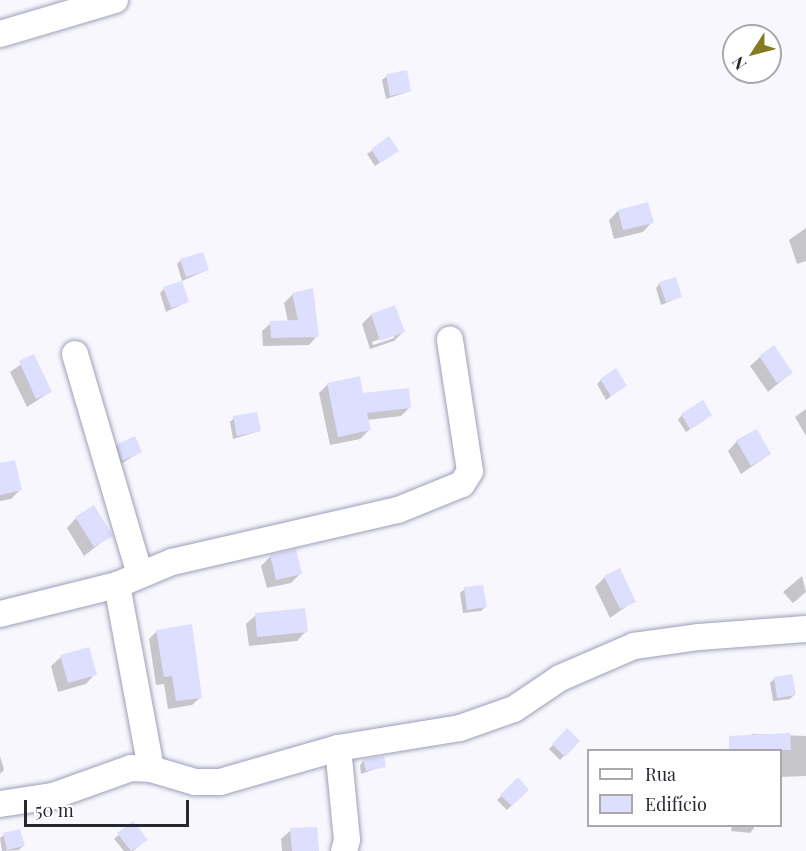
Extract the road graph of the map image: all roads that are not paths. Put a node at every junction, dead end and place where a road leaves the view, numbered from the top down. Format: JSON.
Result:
{"nodes":[{"id":1,"x":115,"y":0,"type":"edge"},
{"id":2,"x":0,"y":34,"type":"edge"},
{"id":3,"x":450,"y":340,"type":"dead end"},
{"id":4,"x":75,"y":354,"type":"dead end"},
{"id":5,"x":128,"y":580,"type":"junction"},
{"id":6,"x":0,"y":614,"type":"edge"},
{"id":7,"x":806,"y":629,"type":"edge"},
{"id":8,"x":338,"y":748,"type":"junction"},
{"id":9,"x":151,"y":769,"type":"junction"},
{"id":10,"x":0,"y":804,"type":"edge"},
{"id":11,"x":344,"y":851,"type":"edge"}],
"edges":[{"from":1,"to":2,"type":"street"},
{"from":3,"to":5,"type":"street"},
{"from":4,"to":5,"type":"street"},
{"from":5,"to":6,"type":"street"},
{"from":5,"to":9,"type":"street"},
{"from":7,"to":8,"type":"street"},
{"from":8,"to":9,"type":"street"},
{"from":8,"to":11,"type":"street"},
{"from":9,"to":10,"type":"street"}]}
